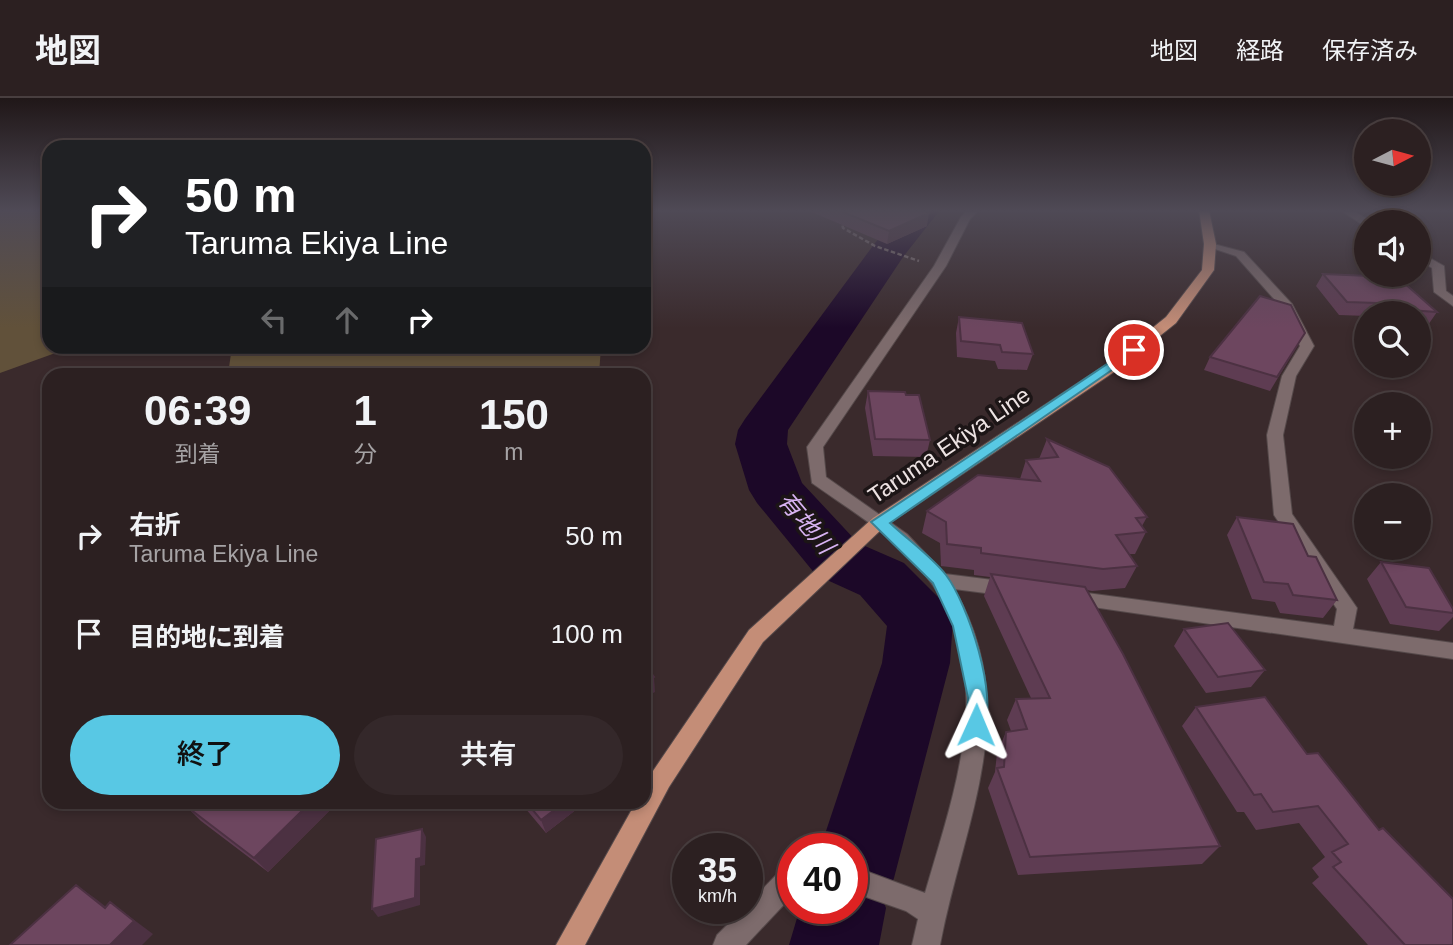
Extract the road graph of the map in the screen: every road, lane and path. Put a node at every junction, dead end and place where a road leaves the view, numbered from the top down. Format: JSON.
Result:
{"nodes":[{"id":1,"x":886,"y":250,"type":"edge"},
{"id":2,"x":949,"y":250,"type":"edge"},
{"id":3,"x":1210,"y":250,"type":"edge"},
{"id":4,"x":1227,"y":250,"type":"edge"},
{"id":5,"x":1431,"y":262,"type":"edge"},
{"id":6,"x":940,"y":266,"type":"junction"},
{"id":7,"x":1453,"y":302,"type":"edge"},
{"id":8,"x":873,"y":528,"type":"junction"},
{"id":9,"x":940,"y":580,"type":"junction"},
{"id":10,"x":1342,"y":635,"type":"junction"},
{"id":11,"x":1453,"y":651,"type":"edge"},
{"id":12,"x":651,"y":797,"type":"edge"},
{"id":13,"x":645,"y":809,"type":"edge"},
{"id":14,"x":868,"y":885,"type":"edge"},
{"id":15,"x":777,"y":893,"type":"edge"},
{"id":16,"x":922,"y":906,"type":"junction"},
{"id":17,"x":570,"y":945,"type":"edge"},
{"id":18,"x":727,"y":945,"type":"edge"},
{"id":19,"x":926,"y":945,"type":"edge"}],
"edges":[{"from":1,"to":6,"type":"path"},
{"from":2,"to":6,"type":"street"},
{"from":3,"to":8,"type":"main road","name":"Taruma Ekiya Line"},
{"from":4,"to":10,"type":"street"},
{"from":5,"to":7,"type":"street"},
{"from":6,"to":8,"type":"street"},
{"from":8,"to":9,"type":"street"},
{"from":8,"to":12,"type":"main road","name":"Taruma Ekiya Line"},
{"from":9,"to":10,"type":"street"},
{"from":9,"to":16,"type":"street"},
{"from":10,"to":11,"type":"street"},
{"from":13,"to":17,"type":"main road","name":"Taruma Ekiya Line"},
{"from":14,"to":16,"type":"street"},
{"from":15,"to":18,"type":"street"},
{"from":16,"to":19,"type":"street"}]}
